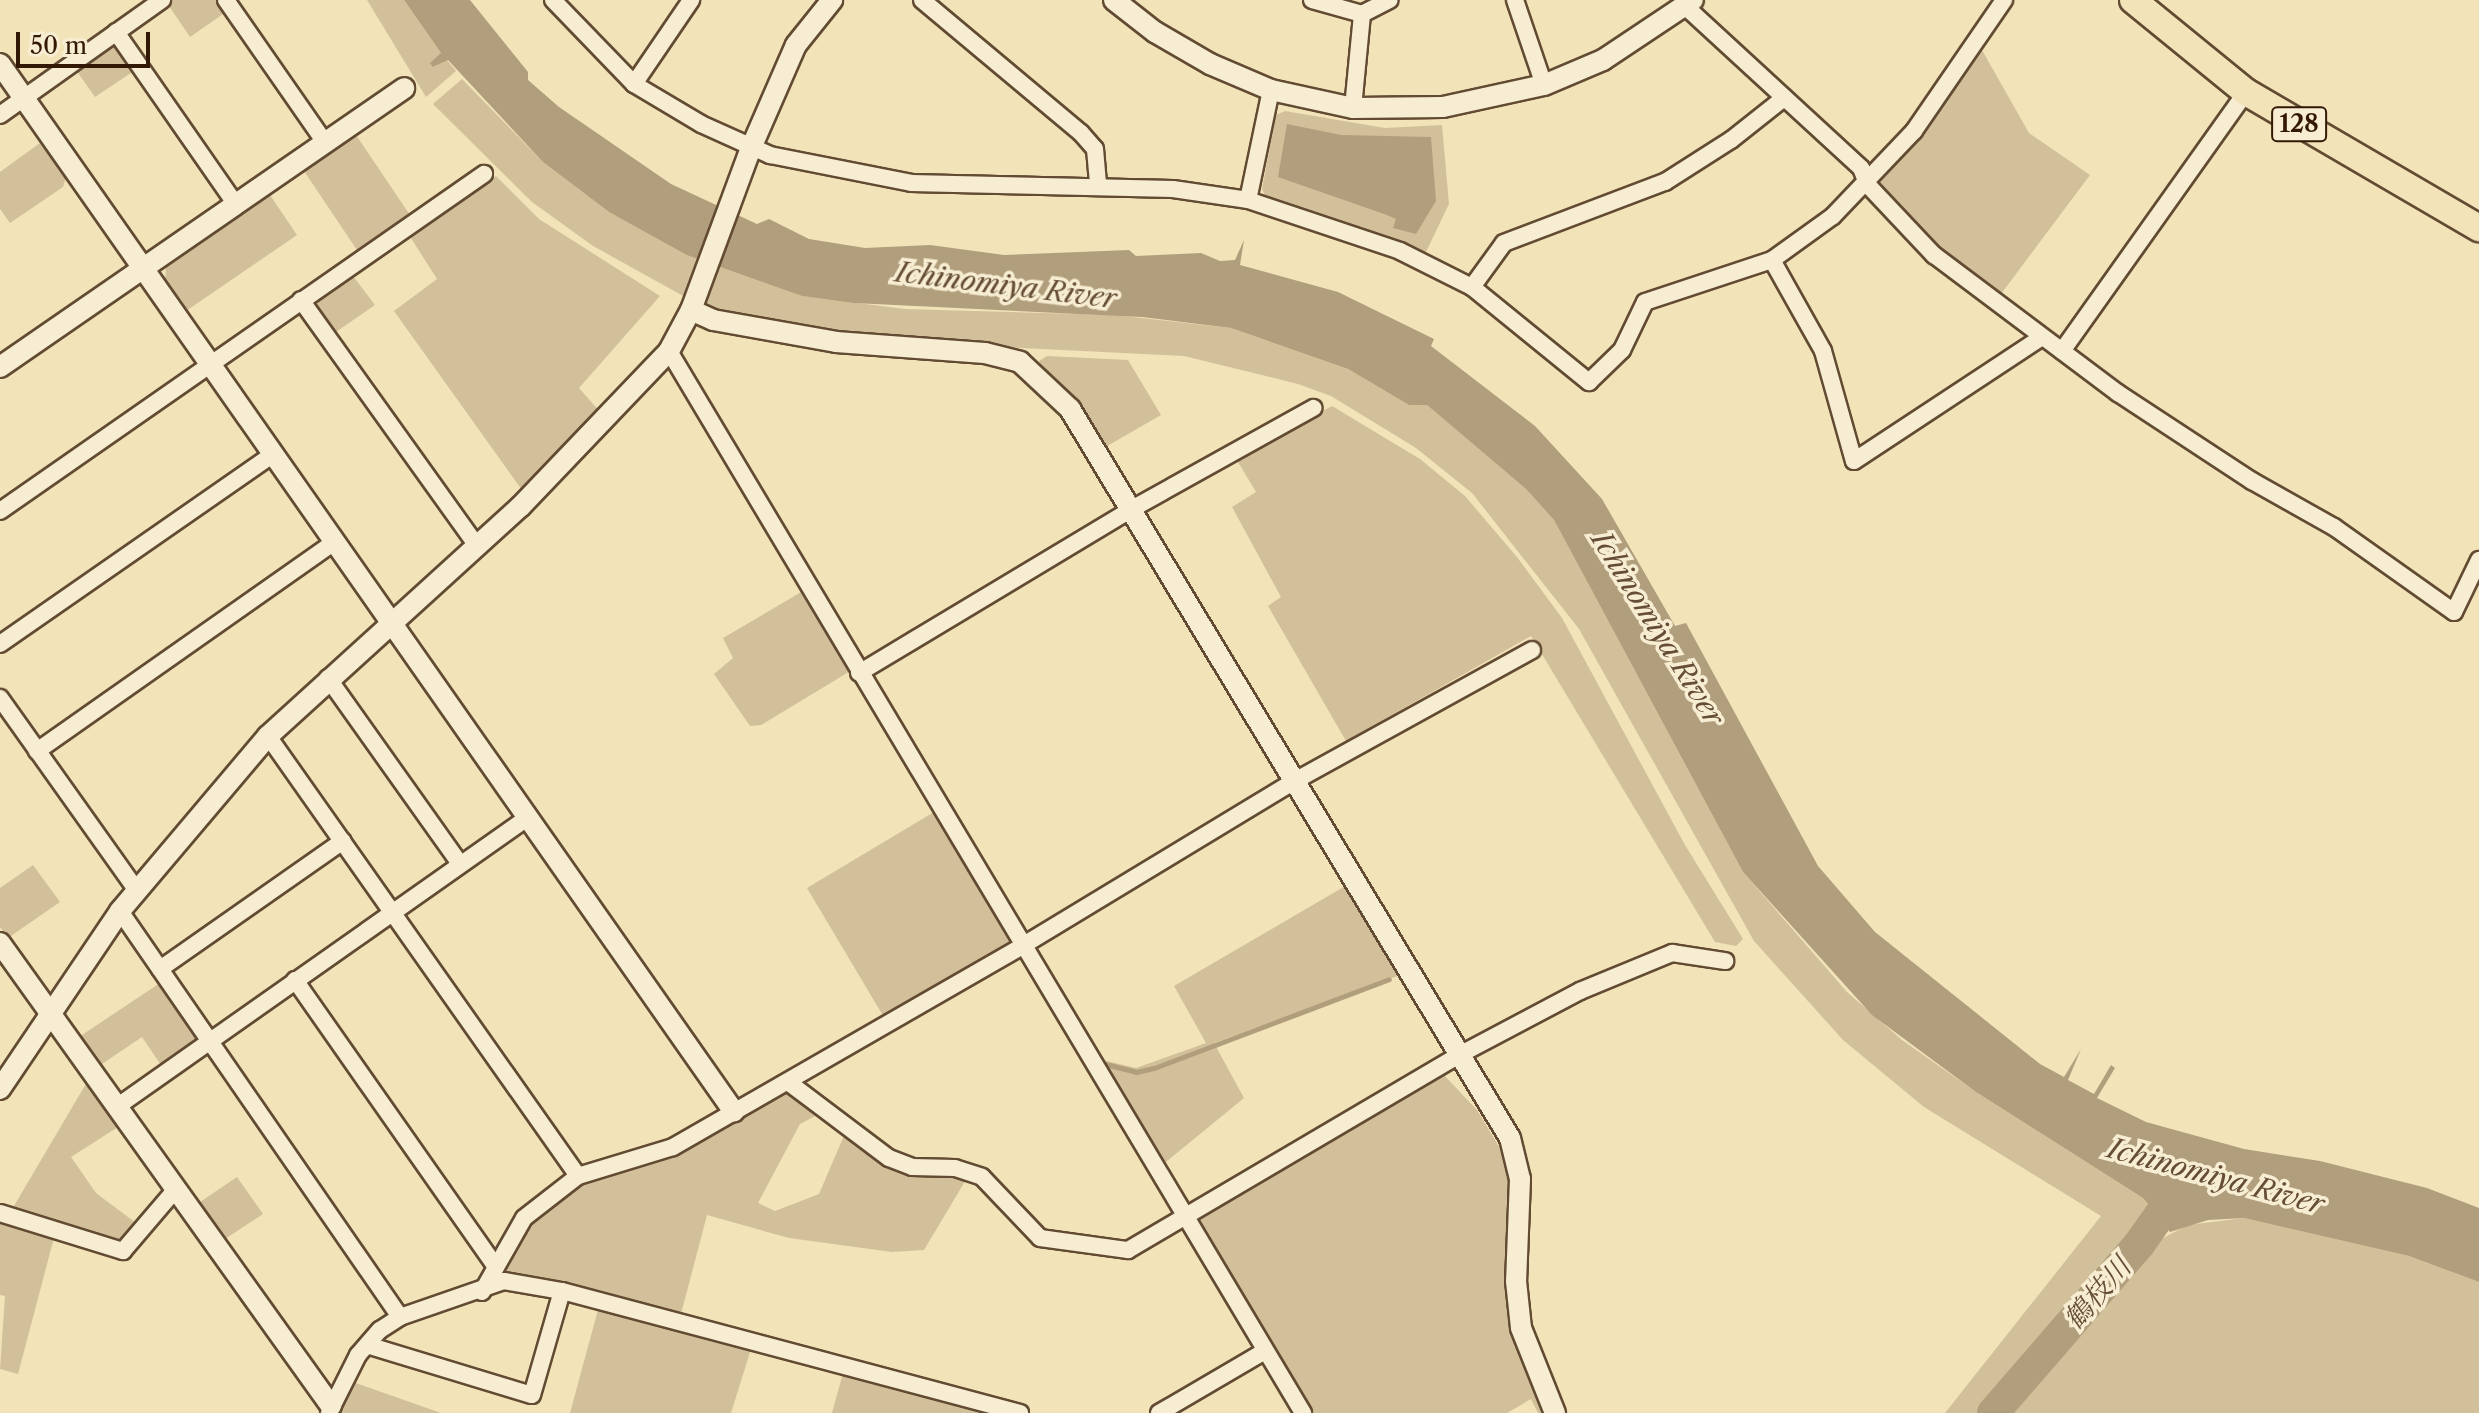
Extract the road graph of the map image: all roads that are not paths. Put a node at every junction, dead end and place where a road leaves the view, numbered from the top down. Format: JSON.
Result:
{"nodes":[{"id":1,"x":162,"y":0,"type":"edge"},
{"id":2,"x":226,"y":0,"type":"edge"},
{"id":3,"x":553,"y":0,"type":"edge"},
{"id":4,"x":691,"y":0,"type":"edge"},
{"id":5,"x":832,"y":0,"type":"edge"},
{"id":6,"x":922,"y":0,"type":"edge"},
{"id":7,"x":1114,"y":0,"type":"edge"},
{"id":8,"x":1312,"y":0,"type":"edge"},
{"id":9,"x":1390,"y":0,"type":"edge"},
{"id":10,"x":1515,"y":0,"type":"edge"},
{"id":11,"x":2004,"y":0,"type":"edge"},
{"id":12,"x":2133,"y":0,"type":"edge"},
{"id":13,"x":1690,"y":3,"type":"edge"},
{"id":14,"x":1362,"y":14,"type":"junction"},
{"id":15,"x":116,"y":32,"type":"junction"},
{"id":16,"x":0,"y":64,"type":"edge"},
{"id":17,"x":634,"y":84,"type":"junction"},
{"id":18,"x":1544,"y":85,"type":"junction"},
{"id":19,"x":404,"y":88,"type":"dead end"},
{"id":20,"x":1271,"y":90,"type":"junction"},
{"id":21,"x":2246,"y":92,"type":"junction"},
{"id":22,"x":24,"y":98,"type":"junction"},
{"id":23,"x":1784,"y":98,"type":"junction"},
{"id":24,"x":1353,"y":108,"type":"junction"},
{"id":25,"x":0,"y":115,"type":"edge"},
{"id":26,"x":324,"y":141,"type":"junction"},
{"id":27,"x":751,"y":148,"type":"junction"},
{"id":28,"x":484,"y":174,"type":"dead end"},
{"id":29,"x":1867,"y":184,"type":"junction"},
{"id":30,"x":1098,"y":185,"type":"junction"},
{"id":31,"x":1248,"y":200,"type":"junction"},
{"id":32,"x":235,"y":203,"type":"junction"},
{"id":33,"x":2479,"y":228,"type":"edge"},
{"id":34,"x":1772,"y":260,"type":"junction"},
{"id":35,"x":141,"y":269,"type":"junction"},
{"id":36,"x":1472,"y":287,"type":"junction"},
{"id":37,"x":301,"y":300,"type":"junction"},
{"id":38,"x":691,"y":310,"type":"junction"},
{"id":39,"x":2042,"y":337,"type":"junction"},
{"id":40,"x":669,"y":351,"type":"junction"},
{"id":41,"x":2062,"y":351,"type":"junction"},
{"id":42,"x":209,"y":366,"type":"junction"},
{"id":43,"x":0,"y":367,"type":"edge"},
{"id":44,"x":1313,"y":408,"type":"dead end"},
{"id":45,"x":272,"y":455,"type":"junction"},
{"id":46,"x":1130,"y":510,"type":"junction"},
{"id":47,"x":0,"y":511,"type":"edge"},
{"id":48,"x":333,"y":543,"type":"junction"},
{"id":49,"x":477,"y":546,"type":"junction"},
{"id":50,"x":2479,"y":560,"type":"edge"},
{"id":51,"x":391,"y":624,"type":"junction"},
{"id":52,"x":0,"y":644,"type":"edge"},
{"id":53,"x":1532,"y":650,"type":"dead end"},
{"id":54,"x":859,"y":673,"type":"junction"},
{"id":55,"x":328,"y":678,"type":"junction"},
{"id":56,"x":0,"y":698,"type":"edge"},
{"id":57,"x":268,"y":736,"type":"junction"},
{"id":58,"x":37,"y":751,"type":"junction"},
{"id":59,"x":1293,"y":782,"type":"junction"},
{"id":60,"x":527,"y":818,"type":"junction"},
{"id":61,"x":343,"y":841,"type":"junction"},
{"id":62,"x":460,"y":864,"type":"junction"},
{"id":63,"x":137,"y":891,"type":"junction"},
{"id":64,"x":120,"y":911,"type":"junction"},
{"id":65,"x":392,"y":911,"type":"junction"},
{"id":66,"x":0,"y":943,"type":"edge"},
{"id":67,"x":1022,"y":946,"type":"junction"},
{"id":68,"x":1725,"y":961,"type":"dead end"},
{"id":69,"x":160,"y":969,"type":"junction"},
{"id":70,"x":295,"y":980,"type":"junction"},
{"id":71,"x":49,"y":1009,"type":"junction"},
{"id":72,"x":209,"y":1040,"type":"junction"},
{"id":73,"x":1461,"y":1054,"type":"junction"},
{"id":74,"x":788,"y":1082,"type":"junction"},
{"id":75,"x":0,"y":1089,"type":"edge"},
{"id":76,"x":118,"y":1106,"type":"junction"},
{"id":77,"x":734,"y":1112,"type":"junction"},
{"id":78,"x":578,"y":1176,"type":"junction"},
{"id":79,"x":176,"y":1189,"type":"junction"},
{"id":80,"x":0,"y":1213,"type":"edge"},
{"id":81,"x":1185,"y":1219,"type":"junction"},
{"id":82,"x":496,"y":1267,"type":"junction"},
{"id":83,"x":562,"y":1291,"type":"junction"},
{"id":84,"x":482,"y":1292,"type":"junction"},
{"id":85,"x":400,"y":1317,"type":"junction"},
{"id":86,"x":367,"y":1345,"type":"junction"},
{"id":87,"x":1265,"y":1351,"type":"junction"},
{"id":88,"x":330,"y":1410,"type":"edge"},
{"id":89,"x":1020,"y":1413,"type":"edge"},
{"id":90,"x":1159,"y":1413,"type":"edge"},
{"id":91,"x":1303,"y":1413,"type":"edge"},
{"id":92,"x":1555,"y":1413,"type":"edge"}],
"edges":[{"from":1,"to":15,"type":"street"},
{"from":2,"to":26,"type":"street"},
{"from":3,"to":17,"type":"street"},
{"from":4,"to":17,"type":"street"},
{"from":5,"to":27,"type":"street"},
{"from":6,"to":30,"type":"street"},
{"from":7,"to":20,"type":"street"},
{"from":8,"to":14,"type":"street"},
{"from":9,"to":14,"type":"street"},
{"from":10,"to":18,"type":"street"},
{"from":11,"to":29,"type":"street"},
{"from":12,"to":21,"type":"highway","number":"128"},
{"from":13,"to":18,"type":"street"},
{"from":13,"to":23,"type":"street"},
{"from":14,"to":24,"type":"street"},
{"from":15,"to":22,"type":"street"},
{"from":15,"to":32,"type":"street"},
{"from":16,"to":22,"type":"street"},
{"from":17,"to":27,"type":"street"},
{"from":18,"to":24,"type":"street"},
{"from":19,"to":26,"type":"street"},
{"from":20,"to":24,"type":"street"},
{"from":20,"to":31,"type":"street"},
{"from":21,"to":33,"type":"highway","number":"128"},
{"from":21,"to":41,"type":"street"},
{"from":22,"to":25,"type":"street"},
{"from":22,"to":35,"type":"street"},
{"from":23,"to":29,"type":"street"},
{"from":23,"to":36,"type":"street"},
{"from":26,"to":32,"type":"street"},
{"from":27,"to":30,"type":"street"},
{"from":27,"to":38,"type":"street"},
{"from":28,"to":37,"type":"street"},
{"from":29,"to":34,"type":"street"},
{"from":29,"to":39,"type":"street"},
{"from":30,"to":31,"type":"street"},
{"from":31,"to":36,"type":"street"},
{"from":32,"to":35,"type":"street"},
{"from":34,"to":36,"type":"street"},
{"from":34,"to":39,"type":"street"},
{"from":35,"to":42,"type":"street"},
{"from":35,"to":43,"type":"street"},
{"from":37,"to":42,"type":"street"},
{"from":37,"to":49,"type":"street"},
{"from":38,"to":40,"type":"street"},
{"from":38,"to":46,"type":"street"},
{"from":39,"to":41,"type":"street"},
{"from":40,"to":49,"type":"street"},
{"from":40,"to":54,"type":"street"},
{"from":41,"to":50,"type":"street"},
{"from":42,"to":45,"type":"street"},
{"from":42,"to":47,"type":"street"},
{"from":44,"to":46,"type":"street"},
{"from":45,"to":48,"type":"street"},
{"from":45,"to":52,"type":"street"},
{"from":46,"to":54,"type":"street"},
{"from":46,"to":59,"type":"street"},
{"from":48,"to":51,"type":"street"},
{"from":48,"to":58,"type":"street"},
{"from":49,"to":51,"type":"street"},
{"from":51,"to":55,"type":"street"},
{"from":51,"to":60,"type":"street"},
{"from":53,"to":59,"type":"street"},
{"from":54,"to":67,"type":"street"},
{"from":55,"to":57,"type":"street"},
{"from":55,"to":62,"type":"street"},
{"from":56,"to":58,"type":"street"},
{"from":57,"to":61,"type":"street"},
{"from":57,"to":63,"type":"street"},
{"from":58,"to":63,"type":"street"},
{"from":59,"to":67,"type":"street"},
{"from":59,"to":73,"type":"street"},
{"from":60,"to":62,"type":"street"},
{"from":60,"to":77,"type":"street"},
{"from":61,"to":65,"type":"street"},
{"from":61,"to":69,"type":"street"},
{"from":62,"to":65,"type":"street"},
{"from":63,"to":64,"type":"street"},
{"from":64,"to":69,"type":"street"},
{"from":64,"to":71,"type":"street"},
{"from":65,"to":70,"type":"street"},
{"from":65,"to":78,"type":"street"},
{"from":66,"to":71,"type":"street"},
{"from":67,"to":74,"type":"street"},
{"from":67,"to":81,"type":"street"},
{"from":68,"to":73,"type":"street"},
{"from":69,"to":72,"type":"street"},
{"from":70,"to":72,"type":"street"},
{"from":70,"to":82,"type":"street"},
{"from":71,"to":75,"type":"street"},
{"from":71,"to":76,"type":"street"},
{"from":72,"to":76,"type":"street"},
{"from":72,"to":85,"type":"street"},
{"from":73,"to":81,"type":"street"},
{"from":73,"to":92,"type":"street"},
{"from":74,"to":77,"type":"street"},
{"from":74,"to":81,"type":"street"},
{"from":76,"to":79,"type":"street"},
{"from":77,"to":78,"type":"street"},
{"from":78,"to":82,"type":"street"},
{"from":79,"to":80,"type":"street"},
{"from":79,"to":88,"type":"street"},
{"from":81,"to":87,"type":"street"},
{"from":82,"to":84,"type":"street"},
{"from":83,"to":84,"type":"street"},
{"from":83,"to":86,"type":"street"},
{"from":83,"to":89,"type":"street"},
{"from":84,"to":85,"type":"street"},
{"from":85,"to":86,"type":"street"},
{"from":86,"to":88,"type":"street"},
{"from":87,"to":90,"type":"street"},
{"from":87,"to":91,"type":"street"}]}
